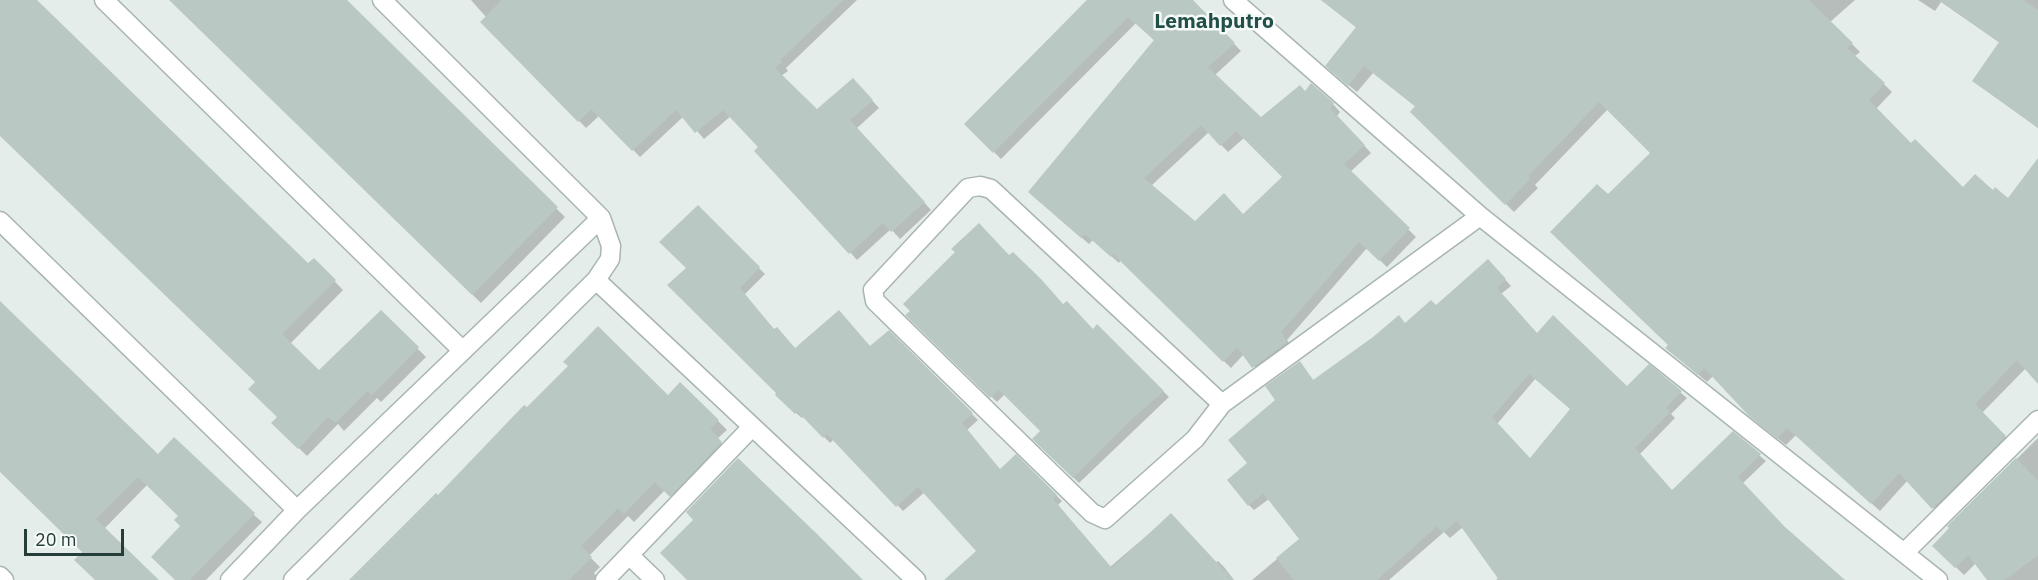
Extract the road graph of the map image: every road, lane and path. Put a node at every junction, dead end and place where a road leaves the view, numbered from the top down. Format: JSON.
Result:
{"nodes":[{"id":1,"x":104,"y":0,"type":"edge"},
{"id":2,"x":382,"y":0,"type":"edge"},
{"id":3,"x":1233,"y":0,"type":"edge"},
{"id":4,"x":1480,"y":216,"type":"junction"},
{"id":5,"x":601,"y":218,"type":"junction"},
{"id":6,"x":0,"y":221,"type":"edge"},
{"id":7,"x":596,"y":280,"type":"junction"},
{"id":8,"x":463,"y":351,"type":"junction"},
{"id":9,"x":1222,"y":404,"type":"junction"},
{"id":10,"x":2038,"y":420,"type":"edge"},
{"id":11,"x":752,"y":428,"type":"junction"},
{"id":12,"x":297,"y":510,"type":"junction"},
{"id":13,"x":1904,"y":553,"type":"junction"},
{"id":14,"x":629,"y":555,"type":"junction"},
{"id":15,"x":0,"y":576,"type":"edge"},
{"id":16,"x":4,"y":580,"type":"edge"},
{"id":17,"x":230,"y":580,"type":"edge"},
{"id":18,"x":293,"y":580,"type":"edge"},
{"id":19,"x":605,"y":580,"type":"edge"},
{"id":20,"x":655,"y":580,"type":"edge"},
{"id":21,"x":916,"y":580,"type":"edge"},
{"id":22,"x":1938,"y":580,"type":"edge"}],
"edges":[{"from":1,"to":8,"type":"street"},
{"from":2,"to":5,"type":"street"},
{"from":3,"to":4,"type":"street"},
{"from":4,"to":9,"type":"street"},
{"from":4,"to":13,"type":"street"},
{"from":5,"to":7,"type":"street"},
{"from":5,"to":8,"type":"street"},
{"from":6,"to":12,"type":"street"},
{"from":7,"to":11,"type":"street"},
{"from":7,"to":18,"type":"street"},
{"from":8,"to":12,"type":"street"},
{"from":9,"to":9,"type":"street"},
{"from":10,"to":13,"type":"street"},
{"from":11,"to":14,"type":"street"},
{"from":11,"to":21,"type":"street"},
{"from":12,"to":17,"type":"street"},
{"from":13,"to":22,"type":"street"},
{"from":14,"to":19,"type":"street"},
{"from":14,"to":20,"type":"street"},
{"from":15,"to":16,"type":"street"}]}
